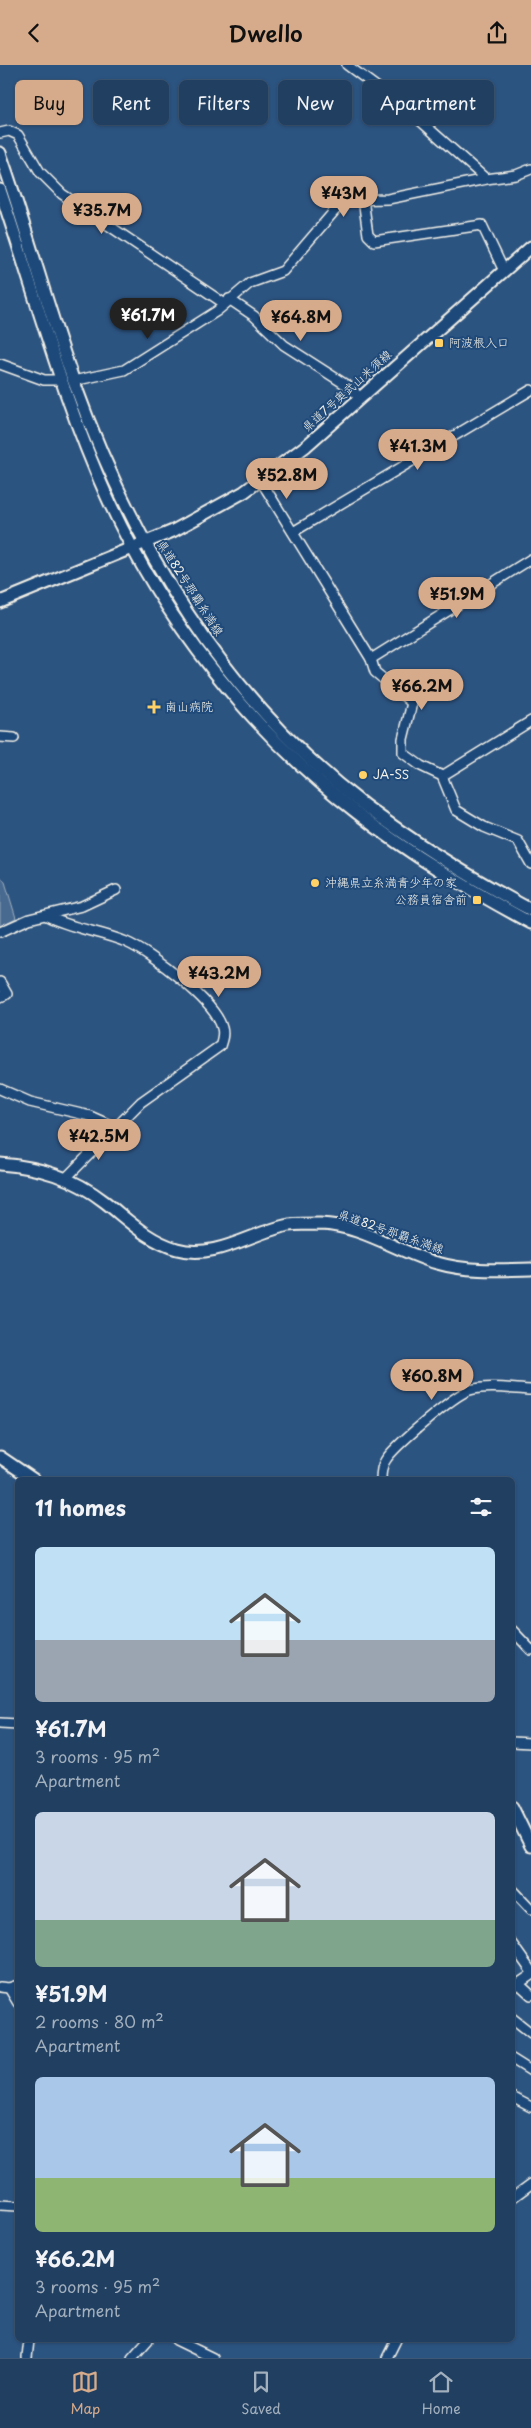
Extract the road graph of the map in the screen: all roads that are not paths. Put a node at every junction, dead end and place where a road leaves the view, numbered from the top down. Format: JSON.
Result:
{"nodes":[{"id":1,"x":347,"y":65,"type":"edge"},
{"id":2,"x":0,"y":133,"type":"edge"},
{"id":3,"x":0,"y":153,"type":"edge"},
{"id":4,"x":531,"y":169,"type":"edge"},
{"id":5,"x":486,"y":179,"type":"junction"},
{"id":6,"x":0,"y":190,"type":"edge"},
{"id":7,"x":363,"y":199,"type":"junction"},
{"id":8,"x":531,"y":247,"type":"edge"},
{"id":9,"x":504,"y":271,"type":"junction"},
{"id":10,"x":227,"y":302,"type":"junction"},
{"id":11,"x":0,"y":364,"type":"edge"},
{"id":12,"x":61,"y":380,"type":"junction"},
{"id":13,"x":73,"y":381,"type":"junction"},
{"id":14,"x":531,"y":390,"type":"edge"},
{"id":15,"x":360,"y":398,"type":"junction"},
{"id":16,"x":261,"y":481,"type":"junction"},
{"id":17,"x":294,"y":532,"type":"junction"},
{"id":18,"x":144,"y":544,"type":"junction"},
{"id":19,"x":132,"y":549,"type":"junction"},
{"id":20,"x":531,"y":559,"type":"edge"},
{"id":21,"x":0,"y":602,"type":"edge"},
{"id":22,"x":371,"y":659,"type":"junction"},
{"id":23,"x":531,"y":721,"type":"edge"},
{"id":24,"x":0,"y":737,"type":"edge"},
{"id":25,"x":14,"y":738,"type":"dead end"},
{"id":26,"x":442,"y":776,"type":"junction"},
{"id":27,"x":531,"y":864,"type":"edge"},
{"id":28,"x":116,"y":890,"type":"dead end"},
{"id":29,"x":531,"y":910,"type":"edge"},
{"id":30,"x":46,"y":916,"type":"junction"},
{"id":31,"x":531,"y":923,"type":"edge"},
{"id":32,"x":0,"y":932,"type":"edge"},
{"id":33,"x":0,"y":982,"type":"edge"},
{"id":34,"x":0,"y":997,"type":"edge"},
{"id":35,"x":0,"y":1089,"type":"edge"},
{"id":36,"x":115,"y":1127,"type":"junction"},
{"id":37,"x":0,"y":1164,"type":"edge"},
{"id":38,"x":66,"y":1178,"type":"junction"},
{"id":39,"x":531,"y":1269,"type":"edge"},
{"id":40,"x":531,"y":1390,"type":"edge"},
{"id":41,"x":0,"y":1457,"type":"edge"},
{"id":42,"x":30,"y":1477,"type":"edge"},
{"id":43,"x":381,"y":1477,"type":"edge"},
{"id":44,"x":515,"y":1633,"type":"edge"},
{"id":45,"x":531,"y":1650,"type":"edge"},
{"id":46,"x":0,"y":1723,"type":"edge"},
{"id":47,"x":15,"y":1724,"type":"edge"},
{"id":48,"x":515,"y":1742,"type":"edge"},
{"id":49,"x":531,"y":1743,"type":"edge"},
{"id":50,"x":515,"y":1813,"type":"edge"},
{"id":51,"x":531,"y":1846,"type":"edge"},
{"id":52,"x":515,"y":1892,"type":"edge"},
{"id":53,"x":531,"y":1909,"type":"edge"},
{"id":54,"x":515,"y":1949,"type":"edge"},
{"id":55,"x":531,"y":1973,"type":"edge"},
{"id":56,"x":516,"y":1986,"type":"edge"},
{"id":57,"x":531,"y":1995,"type":"edge"},
{"id":58,"x":515,"y":2020,"type":"edge"},
{"id":59,"x":531,"y":2033,"type":"edge"},
{"id":60,"x":515,"y":2061,"type":"edge"},
{"id":61,"x":531,"y":2071,"type":"edge"},
{"id":62,"x":515,"y":2099,"type":"edge"},
{"id":63,"x":531,"y":2107,"type":"edge"},
{"id":64,"x":531,"y":2183,"type":"edge"},
{"id":65,"x":515,"y":2196,"type":"edge"},
{"id":66,"x":0,"y":2205,"type":"edge"},
{"id":67,"x":15,"y":2206,"type":"edge"},
{"id":68,"x":29,"y":2342,"type":"edge"},
{"id":69,"x":146,"y":2342,"type":"edge"},
{"id":70,"x":180,"y":2342,"type":"edge"},
{"id":71,"x":395,"y":2342,"type":"edge"},
{"id":72,"x":27,"y":2358,"type":"edge"},
{"id":73,"x":132,"y":2358,"type":"edge"},
{"id":74,"x":212,"y":2358,"type":"edge"},
{"id":75,"x":387,"y":2358,"type":"edge"}],
"edges":[{"from":1,"to":5,"type":"street"},
{"from":2,"to":10,"type":"street"},
{"from":3,"to":13,"type":"main road","name":"県道82号那覇糸満線"},
{"from":4,"to":5,"type":"street"},
{"from":5,"to":7,"type":"street"},
{"from":6,"to":12,"type":"main road"},
{"from":7,"to":9,"type":"street"},
{"from":7,"to":10,"type":"street"},
{"from":8,"to":9,"type":"main road","name":"県道7号奥武山米須線"},
{"from":9,"to":15,"type":"main road","name":"県道7号奥武山米須線"},
{"from":10,"to":13,"type":"street"},
{"from":10,"to":15,"type":"street"},
{"from":11,"to":12,"type":"street"},
{"from":12,"to":19,"type":"main road"},
{"from":13,"to":18,"type":"main road","name":"県道82号那覇糸満線"},
{"from":14,"to":17,"type":"street"},
{"from":15,"to":16,"type":"main road","name":"県道7号奥武山米須線"},
{"from":16,"to":17,"type":"street"},
{"from":16,"to":18,"type":"main road","name":"県道7号奥武山米須線"},
{"from":17,"to":22,"type":"street"},
{"from":18,"to":19,"type":"main road","name":"県道7号奥武山米須線"},
{"from":18,"to":29,"type":"main road","name":"県道82号那覇糸満線"},
{"from":19,"to":21,"type":"main road","name":"県道7号奥武山米須線"},
{"from":19,"to":31,"type":"main road"},
{"from":20,"to":22,"type":"street"},
{"from":22,"to":26,"type":"street"},
{"from":23,"to":26,"type":"street"},
{"from":24,"to":25,"type":"street"},
{"from":26,"to":27,"type":"street"},
{"from":28,"to":30,"type":"street"},
{"from":30,"to":32,"type":"street"},
{"from":30,"to":36,"type":"street"},
{"from":33,"to":34,"type":"street"},
{"from":35,"to":36,"type":"street"},
{"from":36,"to":38,"type":"street"},
{"from":37,"to":38,"type":"main road","name":"県道82号那覇糸満線"},
{"from":38,"to":39,"type":"main road","name":"県道82号那覇糸満線"},
{"from":40,"to":43,"type":"street"},
{"from":41,"to":42,"type":"main road"},
{"from":44,"to":45,"type":"street"},
{"from":46,"to":47,"type":"street"},
{"from":48,"to":49,"type":"street"},
{"from":50,"to":51,"type":"main road"},
{"from":52,"to":53,"type":"street"},
{"from":54,"to":55,"type":"street"},
{"from":55,"to":56,"type":"street"},
{"from":56,"to":57,"type":"street"},
{"from":58,"to":59,"type":"street"},
{"from":60,"to":61,"type":"street"},
{"from":62,"to":63,"type":"street"},
{"from":64,"to":65,"type":"street"},
{"from":66,"to":67,"type":"street"},
{"from":68,"to":72,"type":"street"},
{"from":69,"to":73,"type":"street"},
{"from":70,"to":74,"type":"street"},
{"from":71,"to":75,"type":"street"}]}
